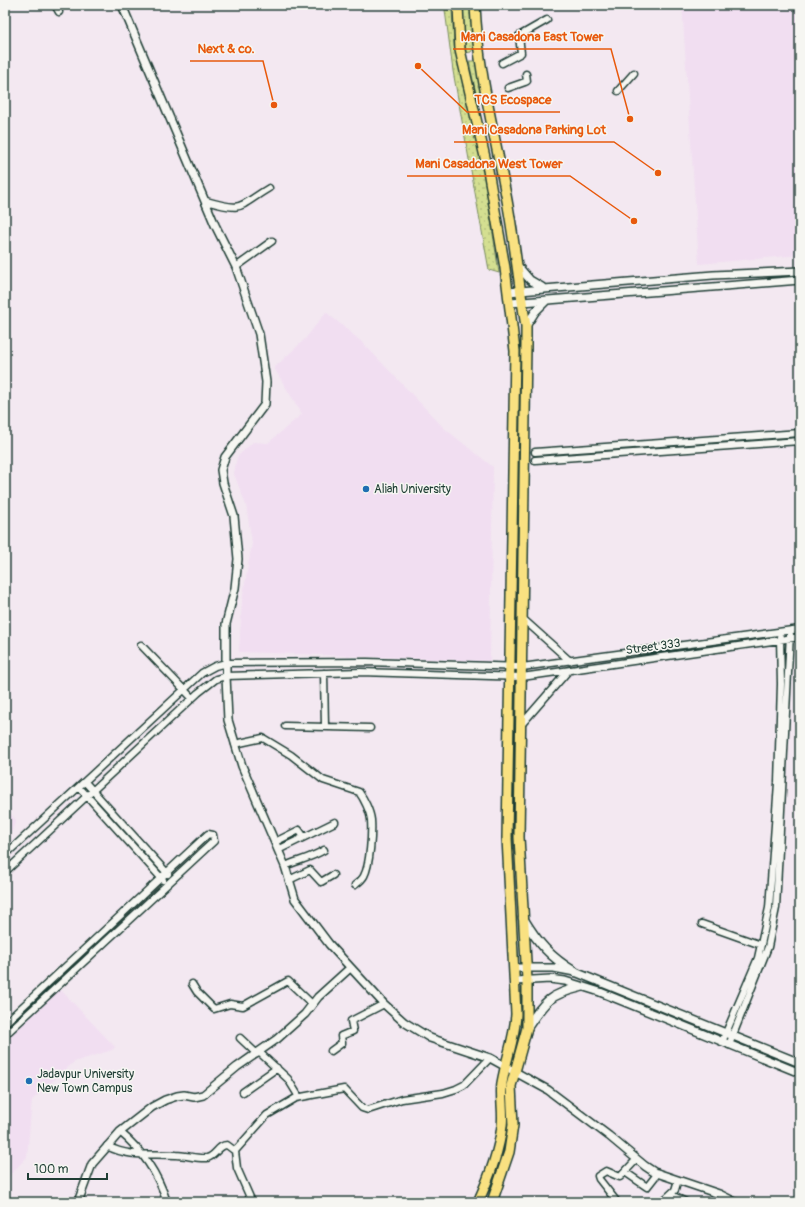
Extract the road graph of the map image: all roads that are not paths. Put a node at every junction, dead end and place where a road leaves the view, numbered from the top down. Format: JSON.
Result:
{"nodes":[{"id":1,"x":55,"y":5,"type":"edge"},
{"id":2,"x":122,"y":5,"type":"edge"},
{"id":3,"x":458,"y":5,"type":"edge"},
{"id":4,"x":475,"y":5,"type":"edge"},
{"id":5,"x":59,"y":12,"type":"dead end"},
{"id":6,"x":547,"y":20,"type":"dead end"},
{"id":7,"x":502,"y":63,"type":"dead end"},
{"id":8,"x":634,"y":73,"type":"dead end"},
{"id":9,"x":526,"y":74,"type":"dead end"},
{"id":10,"x":508,"y":88,"type":"dead end"},
{"id":11,"x":618,"y":91,"type":"dead end"},
{"id":12,"x":269,"y":188,"type":"dead end"},
{"id":13,"x":208,"y":207,"type":"junction"},
{"id":14,"x":272,"y":241,"type":"dead end"},
{"id":15,"x":517,"y":265,"type":"junction"},
{"id":16,"x":236,"y":267,"type":"junction"},
{"id":17,"x":800,"y":271,"type":"edge"},
{"id":18,"x":800,"y":280,"type":"edge"},
{"id":19,"x":544,"y":288,"type":"junction"},
{"id":20,"x":520,"y":290,"type":"junction"},
{"id":21,"x":508,"y":292,"type":"junction"},
{"id":22,"x":547,"y":300,"type":"junction"},
{"id":23,"x":522,"y":301,"type":"junction"},
{"id":24,"x":510,"y":303,"type":"junction"},
{"id":25,"x":526,"y":326,"type":"junction"},
{"id":26,"x":800,"y":433,"type":"edge"},
{"id":27,"x":800,"y":441,"type":"edge"},
{"id":28,"x":535,"y":452,"type":"dead end"},
{"id":29,"x":535,"y":460,"type":"dead end"},
{"id":30,"x":522,"y":618,"type":"junction"},
{"id":31,"x":800,"y":629,"type":"edge"},
{"id":32,"x":790,"y":631,"type":"junction"},
{"id":33,"x":780,"y":632,"type":"junction"},
{"id":34,"x":800,"y":637,"type":"edge"},
{"id":35,"x":791,"y":638,"type":"junction"},
{"id":36,"x":780,"y":640,"type":"junction"},
{"id":37,"x":141,"y":645,"type":"dead end"},
{"id":38,"x":570,"y":660,"type":"junction"},
{"id":39,"x":226,"y":663,"type":"junction"},
{"id":40,"x":522,"y":667,"type":"junction"},
{"id":41,"x":510,"y":668,"type":"junction"},
{"id":42,"x":568,"y":671,"type":"junction"},
{"id":43,"x":324,"y":673,"type":"junction"},
{"id":44,"x":226,"y":676,"type":"junction"},
{"id":45,"x":522,"y":677,"type":"junction"},
{"id":46,"x":509,"y":678,"type":"junction"},
{"id":47,"x":184,"y":690,"type":"junction"},
{"id":48,"x":192,"y":698,"type":"junction"},
{"id":49,"x":521,"y":725,"type":"junction"},
{"id":50,"x":285,"y":726,"type":"dead end"},
{"id":51,"x":325,"y":727,"type":"junction"},
{"id":52,"x":370,"y":728,"type":"dead end"},
{"id":53,"x":234,"y":744,"type":"junction"},
{"id":54,"x":84,"y":782,"type":"junction"},
{"id":55,"x":79,"y":787,"type":"junction"},
{"id":56,"x":92,"y":791,"type":"junction"},
{"id":57,"x":86,"y":796,"type":"junction"},
{"id":58,"x":335,"y":822,"type":"dead end"},
{"id":59,"x":304,"y":837,"type":"junction"},
{"id":60,"x":275,"y":842,"type":"junction"},
{"id":61,"x":278,"y":850,"type":"junction"},
{"id":62,"x":324,"y":850,"type":"dead end"},
{"id":63,"x":5,"y":855,"type":"edge"},
{"id":64,"x":285,"y":866,"type":"junction"},
{"id":65,"x":5,"y":872,"type":"edge"},
{"id":66,"x":166,"y":872,"type":"junction"},
{"id":67,"x":333,"y":875,"type":"dead end"},
{"id":68,"x":161,"y":878,"type":"junction"},
{"id":69,"x":173,"y":879,"type":"junction"},
{"id":70,"x":289,"y":880,"type":"junction"},
{"id":71,"x":167,"y":884,"type":"junction"},
{"id":72,"x":355,"y":885,"type":"dead end"},
{"id":73,"x":523,"y":917,"type":"junction"},
{"id":74,"x":702,"y":924,"type":"dead end"},
{"id":75,"x":761,"y":945,"type":"junction"},
{"id":76,"x":350,"y":968,"type":"junction"},
{"id":77,"x":515,"y":968,"type":"junction"},
{"id":78,"x":526,"y":968,"type":"junction"},
{"id":79,"x":575,"y":972,"type":"junction"},
{"id":80,"x":527,"y":980,"type":"junction"},
{"id":81,"x":515,"y":981,"type":"junction"},
{"id":82,"x":192,"y":984,"type":"dead end"},
{"id":83,"x":581,"y":987,"type":"junction"},
{"id":84,"x":312,"y":1004,"type":"junction"},
{"id":85,"x":384,"y":1004,"type":"junction"},
{"id":86,"x":5,"y":1023,"type":"edge"},
{"id":87,"x":527,"y":1028,"type":"junction"},
{"id":88,"x":725,"y":1032,"type":"junction"},
{"id":89,"x":5,"y":1034,"type":"edge"},
{"id":90,"x":732,"y":1035,"type":"junction"},
{"id":91,"x":240,"y":1038,"type":"dead end"},
{"id":92,"x":722,"y":1042,"type":"junction"},
{"id":93,"x":729,"y":1044,"type":"junction"},
{"id":94,"x":331,"y":1051,"type":"dead end"},
{"id":95,"x":258,"y":1053,"type":"junction"},
{"id":96,"x":490,"y":1058,"type":"junction"},
{"id":97,"x":800,"y":1062,"type":"edge"},
{"id":98,"x":277,"y":1068,"type":"junction"},
{"id":99,"x":510,"y":1070,"type":"junction"},
{"id":100,"x":800,"y":1073,"type":"edge"},
{"id":101,"x":243,"y":1092,"type":"dead end"},
{"id":102,"x":299,"y":1097,"type":"junction"},
{"id":103,"x":120,"y":1132,"type":"junction"},
{"id":104,"x":108,"y":1146,"type":"junction"},
{"id":105,"x":236,"y":1151,"type":"junction"},
{"id":106,"x":142,"y":1155,"type":"junction"},
{"id":107,"x":636,"y":1160,"type":"junction"},
{"id":108,"x":625,"y":1172,"type":"junction"},
{"id":109,"x":658,"y":1174,"type":"junction"},
{"id":110,"x":678,"y":1180,"type":"junction"},
{"id":111,"x":673,"y":1198,"type":"edge"},
{"id":112,"x":78,"y":1202,"type":"edge"},
{"id":113,"x":167,"y":1202,"type":"edge"},
{"id":114,"x":252,"y":1202,"type":"edge"},
{"id":115,"x":478,"y":1202,"type":"edge"},
{"id":116,"x":492,"y":1202,"type":"edge"},
{"id":117,"x":617,"y":1202,"type":"edge"},
{"id":118,"x":662,"y":1202,"type":"edge"},
{"id":119,"x":686,"y":1202,"type":"edge"},
{"id":120,"x":735,"y":1202,"type":"edge"}],
"edges":[{"from":1,"to":5,"type":"street"},
{"from":2,"to":13,"type":"street"},
{"from":3,"to":21,"type":"main road"},
{"from":4,"to":15,"type":"main road"},
{"from":6,"to":7,"type":"street"},
{"from":8,"to":11,"type":"street"},
{"from":9,"to":10,"type":"street"},
{"from":12,"to":13,"type":"street"},
{"from":13,"to":16,"type":"street"},
{"from":14,"to":16,"type":"street"},
{"from":15,"to":19,"type":"street"},
{"from":15,"to":20,"type":"main road"},
{"from":16,"to":39,"type":"street"},
{"from":17,"to":19,"type":"street"},
{"from":18,"to":22,"type":"street"},
{"from":19,"to":20,"type":"street"},
{"from":20,"to":21,"type":"street"},
{"from":20,"to":23,"type":"main road"},
{"from":21,"to":24,"type":"main road"},
{"from":22,"to":23,"type":"street"},
{"from":22,"to":25,"type":"street"},
{"from":23,"to":24,"type":"street"},
{"from":23,"to":25,"type":"main road"},
{"from":24,"to":41,"type":"main road"},
{"from":25,"to":30,"type":"main road"},
{"from":26,"to":28,"type":"street"},
{"from":27,"to":29,"type":"street"},
{"from":30,"to":38,"type":"street"},
{"from":30,"to":40,"type":"main road"},
{"from":31,"to":32,"type":"street","name":"Street 333"},
{"from":32,"to":33,"type":"street","name":"Street 333"},
{"from":32,"to":35,"type":"street"},
{"from":33,"to":36,"type":"street"},
{"from":33,"to":38,"type":"street","name":"Street 333"},
{"from":34,"to":35,"type":"street","name":"Street 333"},
{"from":35,"to":36,"type":"street","name":"Street 333"},
{"from":35,"to":90,"type":"street"},
{"from":36,"to":42,"type":"street","name":"Street 333"},
{"from":36,"to":75,"type":"street"},
{"from":37,"to":47,"type":"street"},
{"from":38,"to":40,"type":"street","name":"Street 333"},
{"from":39,"to":41,"type":"street","name":"Street 333"},
{"from":39,"to":44,"type":"street"},
{"from":39,"to":47,"type":"street"},
{"from":40,"to":41,"type":"street","name":"Street 333"},
{"from":40,"to":45,"type":"main road"},
{"from":41,"to":46,"type":"main road"},
{"from":42,"to":45,"type":"street","name":"Street 333"},
{"from":42,"to":49,"type":"street"},
{"from":43,"to":44,"type":"street","name":"Street 333"},
{"from":43,"to":46,"type":"street","name":"Street 333"},
{"from":43,"to":51,"type":"street"},
{"from":44,"to":48,"type":"street"},
{"from":44,"to":53,"type":"street"},
{"from":45,"to":46,"type":"street","name":"Street 333"},
{"from":45,"to":49,"type":"main road"},
{"from":46,"to":77,"type":"main road"},
{"from":47,"to":48,"type":"street"},
{"from":47,"to":54,"type":"street"},
{"from":48,"to":56,"type":"street"},
{"from":49,"to":73,"type":"main road"},
{"from":50,"to":51,"type":"street"},
{"from":51,"to":52,"type":"street"},
{"from":53,"to":60,"type":"street"},
{"from":53,"to":72,"type":"street"},
{"from":54,"to":55,"type":"street"},
{"from":54,"to":56,"type":"street"},
{"from":55,"to":57,"type":"street"},
{"from":55,"to":63,"type":"street"},
{"from":56,"to":57,"type":"street"},
{"from":56,"to":66,"type":"street"},
{"from":57,"to":65,"type":"street"},
{"from":57,"to":68,"type":"street"},
{"from":58,"to":59,"type":"street"},
{"from":59,"to":60,"type":"street"},
{"from":59,"to":61,"type":"street"},
{"from":60,"to":61,"type":"street"},
{"from":61,"to":64,"type":"street"},
{"from":62,"to":64,"type":"street"},
{"from":64,"to":70,"type":"street"},
{"from":66,"to":68,"type":"street"},
{"from":66,"to":69,"type":"street"},
{"from":66,"to":69,"type":"street"},
{"from":67,"to":70,"type":"street"},
{"from":68,"to":71,"type":"street"},
{"from":68,"to":86,"type":"street"},
{"from":69,"to":71,"type":"street"},
{"from":70,"to":76,"type":"street"},
{"from":71,"to":89,"type":"street"},
{"from":73,"to":78,"type":"main road"},
{"from":73,"to":79,"type":"main road"},
{"from":74,"to":75,"type":"street"},
{"from":75,"to":88,"type":"street"},
{"from":76,"to":84,"type":"street"},
{"from":76,"to":85,"type":"street"},
{"from":77,"to":78,"type":"street"},
{"from":77,"to":81,"type":"main road"},
{"from":78,"to":79,"type":"street"},
{"from":78,"to":80,"type":"main road"},
{"from":79,"to":88,"type":"street"},
{"from":80,"to":81,"type":"street"},
{"from":80,"to":83,"type":"street"},
{"from":80,"to":87,"type":"main road"},
{"from":81,"to":99,"type":"main road"},
{"from":82,"to":84,"type":"street"},
{"from":83,"to":87,"type":"main road"},
{"from":83,"to":92,"type":"street"},
{"from":84,"to":95,"type":"street"},
{"from":85,"to":94,"type":"street"},
{"from":85,"to":96,"type":"street"},
{"from":87,"to":99,"type":"main road"},
{"from":88,"to":90,"type":"street"},
{"from":88,"to":92,"type":"street"},
{"from":90,"to":93,"type":"street"},
{"from":90,"to":97,"type":"street"},
{"from":91,"to":95,"type":"street"},
{"from":92,"to":93,"type":"street"},
{"from":93,"to":100,"type":"street"},
{"from":95,"to":98,"type":"street"},
{"from":95,"to":103,"type":"street"},
{"from":96,"to":99,"type":"street"},
{"from":96,"to":102,"type":"street"},
{"from":98,"to":101,"type":"street"},
{"from":98,"to":102,"type":"street"},
{"from":99,"to":107,"type":"street"},
{"from":99,"to":115,"type":"main road"},
{"from":99,"to":116,"type":"main road"},
{"from":102,"to":105,"type":"street"},
{"from":103,"to":104,"type":"street"},
{"from":103,"to":106,"type":"street"},
{"from":104,"to":106,"type":"street"},
{"from":104,"to":112,"type":"street"},
{"from":105,"to":106,"type":"street"},
{"from":105,"to":114,"type":"street"},
{"from":106,"to":113,"type":"street"},
{"from":107,"to":108,"type":"street"},
{"from":107,"to":109,"type":"street"},
{"from":108,"to":109,"type":"street"},
{"from":108,"to":117,"type":"street"},
{"from":109,"to":110,"type":"street"},
{"from":110,"to":111,"type":"street"},
{"from":110,"to":120,"type":"street"},
{"from":111,"to":118,"type":"street"},
{"from":111,"to":119,"type":"street"}]}
